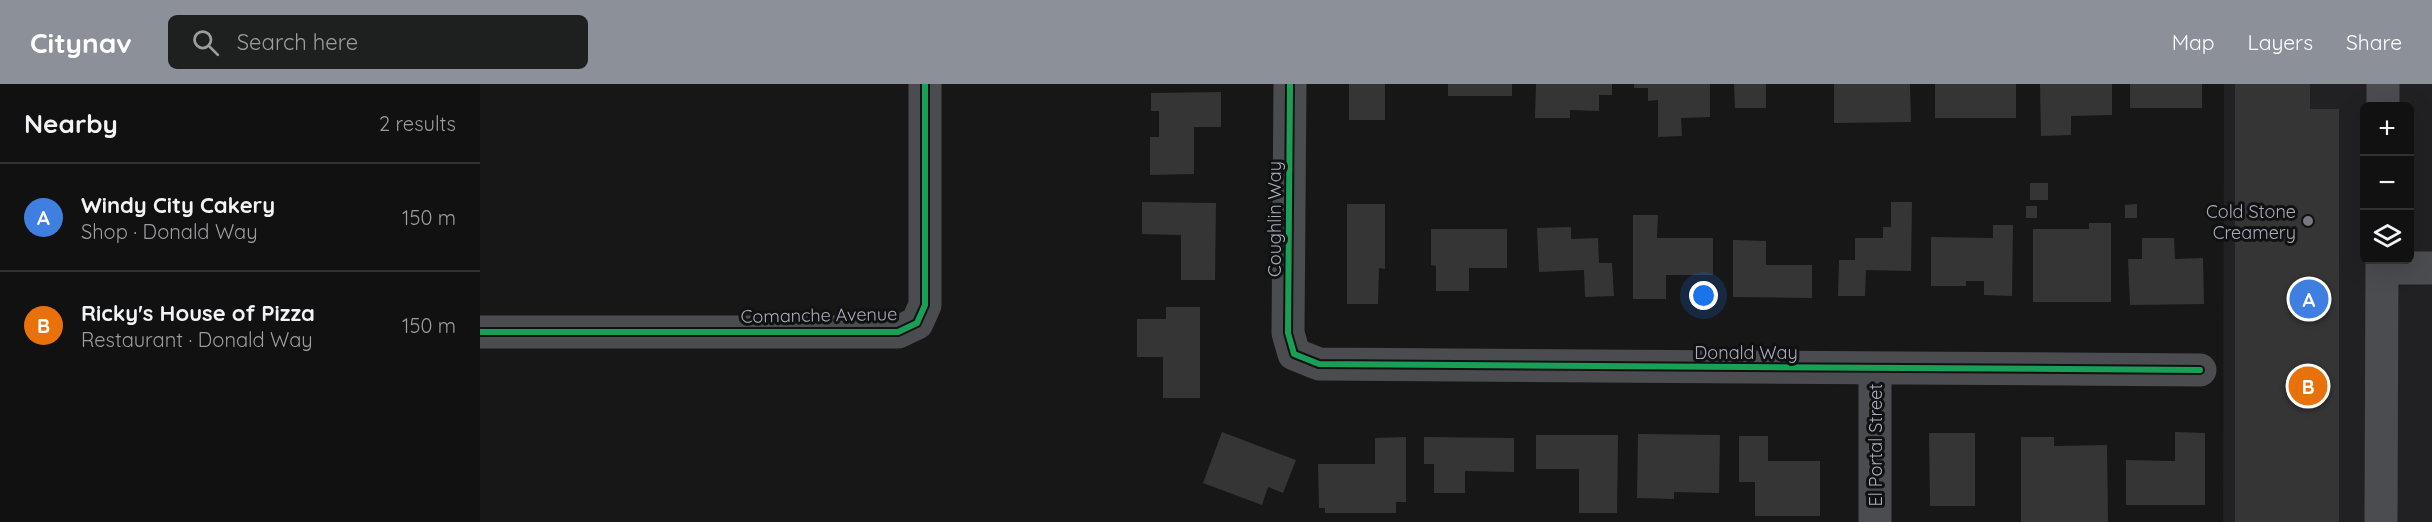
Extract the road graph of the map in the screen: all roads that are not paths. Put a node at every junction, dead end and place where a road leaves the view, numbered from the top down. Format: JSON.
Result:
{"nodes":[{"id":1,"x":925,"y":84,"type":"edge"},
{"id":2,"x":1290,"y":84,"type":"edge"},
{"id":3,"x":2383,"y":84,"type":"edge"},
{"id":4,"x":2383,"y":102,"type":"edge"},
{"id":5,"x":2382,"y":264,"type":"edge"},
{"id":6,"x":2432,"y":268,"type":"edge"},
{"id":7,"x":480,"y":332,"type":"edge"},
{"id":8,"x":1294,"y":354,"type":"joint"},
{"id":9,"x":1875,"y":368,"type":"junction"},
{"id":10,"x":2200,"y":370,"type":"dead end"},
{"id":11,"x":1875,"y":522,"type":"edge"},
{"id":12,"x":2381,"y":522,"type":"edge"}],
"edges":[{"from":1,"to":7,"type":"street","name":"Comanche Avenue"},
{"from":2,"to":8,"type":"street","name":"Coughlin Way"},
{"from":3,"to":4,"type":"street"},
{"from":5,"to":6,"type":"street"},
{"from":5,"to":12,"type":"street"},
{"from":8,"to":9,"type":"street","name":"Donald Way"},
{"from":9,"to":10,"type":"street","name":"Donald Way"},
{"from":9,"to":11,"type":"street","name":"El Portal Street"}]}
